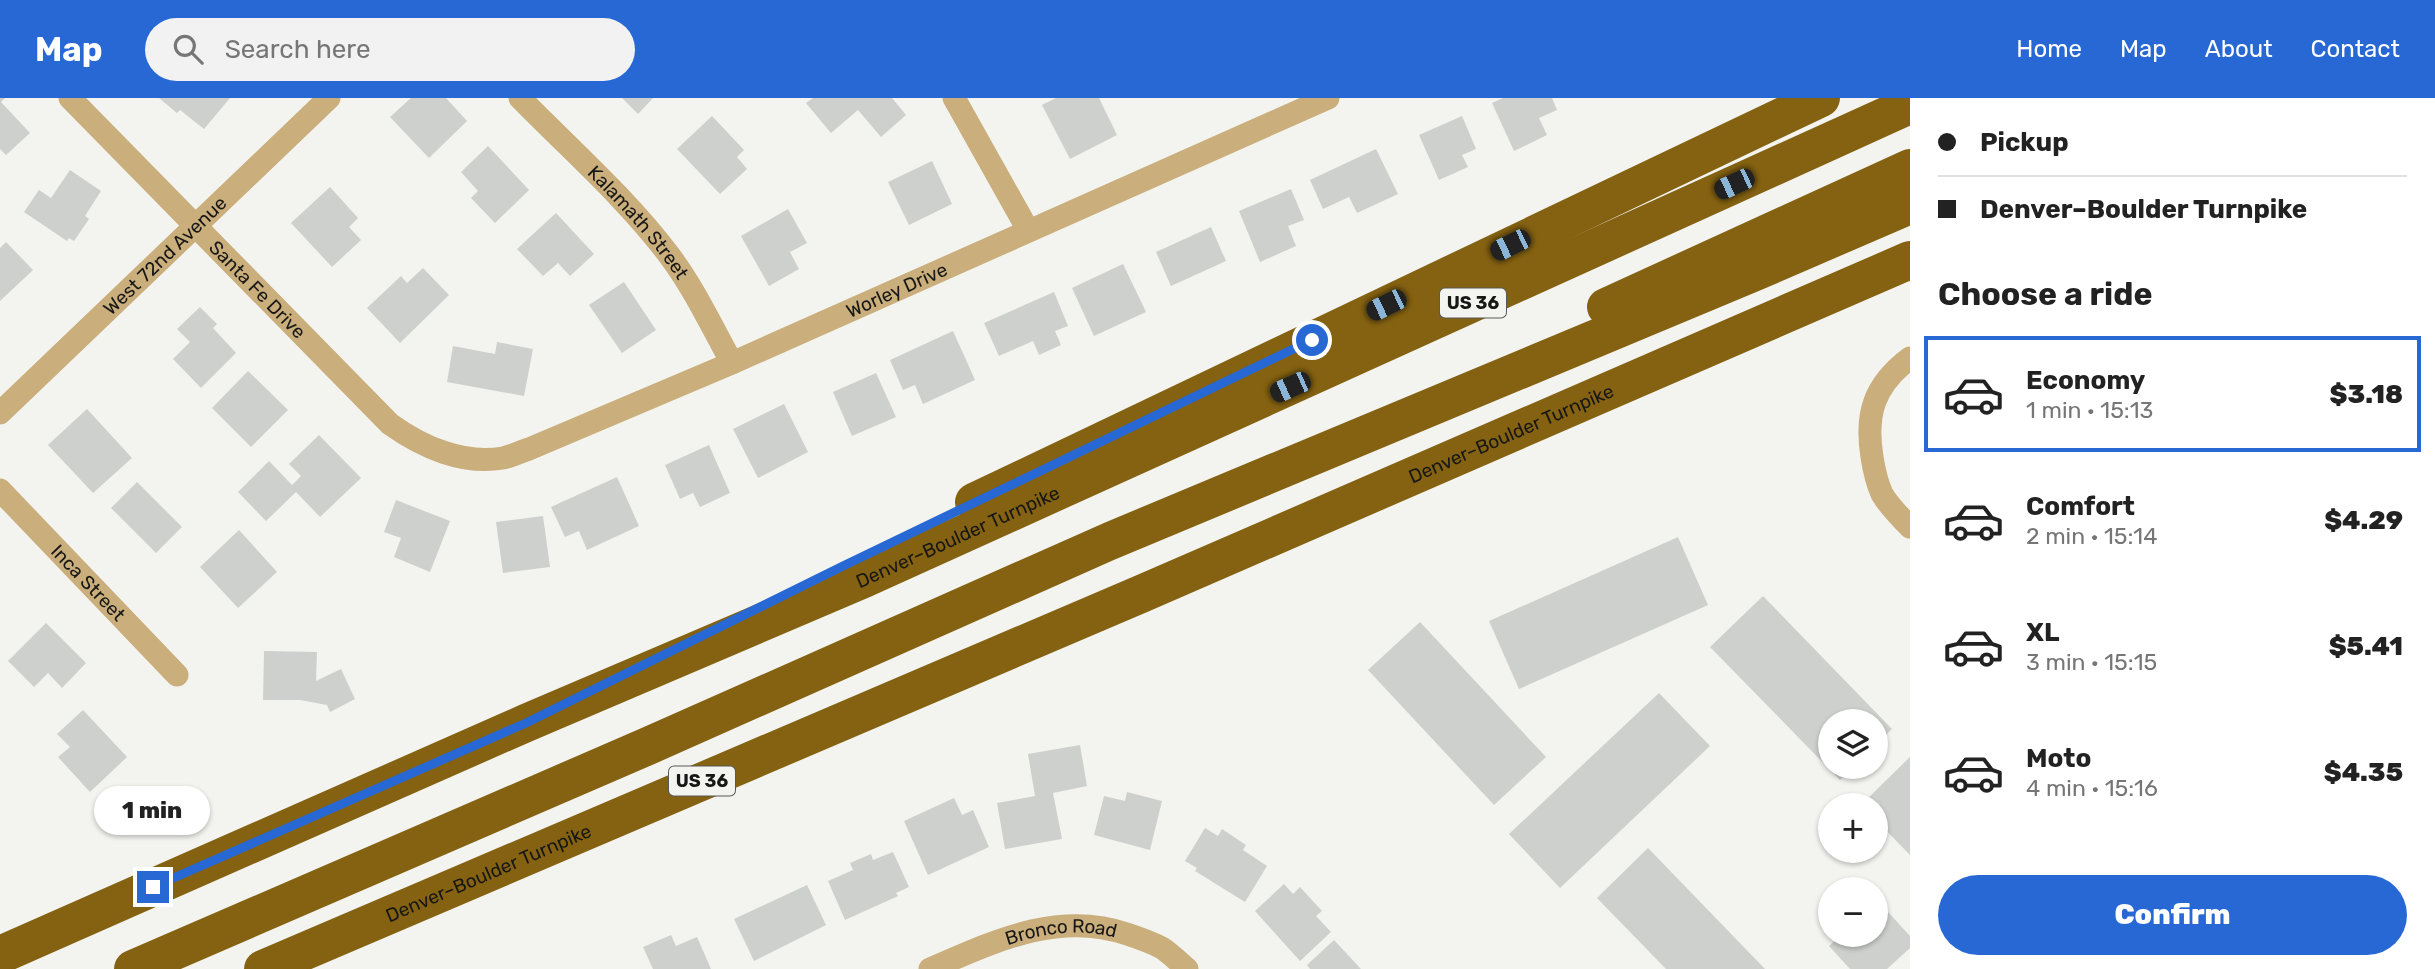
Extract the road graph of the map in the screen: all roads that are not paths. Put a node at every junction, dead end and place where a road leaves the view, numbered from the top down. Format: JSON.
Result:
{"nodes":[{"id":1,"x":69,"y":98,"type":"edge"},
{"id":2,"x":329,"y":98,"type":"edge"},
{"id":3,"x":520,"y":98,"type":"edge"},
{"id":4,"x":954,"y":98,"type":"edge"},
{"id":5,"x":1821,"y":98,"type":"edge"},
{"id":6,"x":1325,"y":99,"type":"edge"},
{"id":7,"x":1910,"y":105,"type":"edge"},
{"id":8,"x":1910,"y":168,"type":"edge"},
{"id":9,"x":1910,"y":205,"type":"edge"},
{"id":10,"x":195,"y":228,"type":"junction"},
{"id":11,"x":1027,"y":230,"type":"junction"},
{"id":12,"x":1910,"y":260,"type":"edge"},
{"id":13,"x":1910,"y":358,"type":"edge"},
{"id":14,"x":732,"y":362,"type":"junction"},
{"id":15,"x":0,"y":412,"type":"edge"},
{"id":16,"x":461,"y":456,"type":"joint"},
{"id":17,"x":0,"y":490,"type":"edge"},
{"id":18,"x":1910,"y":527,"type":"edge"},
{"id":19,"x":1111,"y":541,"type":"junction"},
{"id":20,"x":177,"y":675,"type":"dead end"},
{"id":21,"x":526,"y":723,"type":"junction"},
{"id":22,"x":0,"y":955,"type":"edge"},
{"id":23,"x":133,"y":969,"type":"edge"},
{"id":24,"x":263,"y":969,"type":"edge"},
{"id":25,"x":930,"y":969,"type":"edge"},
{"id":26,"x":1187,"y":969,"type":"edge"}],
"edges":[{"from":1,"to":10,"type":"street","name":"Santa Fe Drive"},
{"from":2,"to":10,"type":"street","name":"West 72nd Avenue"},
{"from":3,"to":14,"type":"street","name":"Kalamath Street"},
{"from":4,"to":11,"type":"street"},
{"from":5,"to":21,"type":"highway"},
{"from":6,"to":11,"type":"street","name":"Worley Drive"},
{"from":7,"to":21,"type":"highway","name":"Denver–Boulder Turnpike","number":"US 36"},
{"from":8,"to":19,"type":"highway"},
{"from":9,"to":19,"type":"highway"},
{"from":10,"to":15,"type":"street","name":"West 72nd Avenue"},
{"from":10,"to":16,"type":"street","name":"Santa Fe Drive"},
{"from":11,"to":14,"type":"street","name":"Worley Drive"},
{"from":12,"to":24,"type":"highway","name":"Denver–Boulder Turnpike","number":"US 36"},
{"from":13,"to":18,"type":"street"},
{"from":14,"to":16,"type":"street","name":"Worley Drive"},
{"from":17,"to":20,"type":"street","name":"Inca Street"},
{"from":19,"to":23,"type":"highway"},
{"from":21,"to":22,"type":"highway","name":"Denver–Boulder Turnpike","number":"US 36"},
{"from":25,"to":26,"type":"street","name":"Bronco Road"}]}
